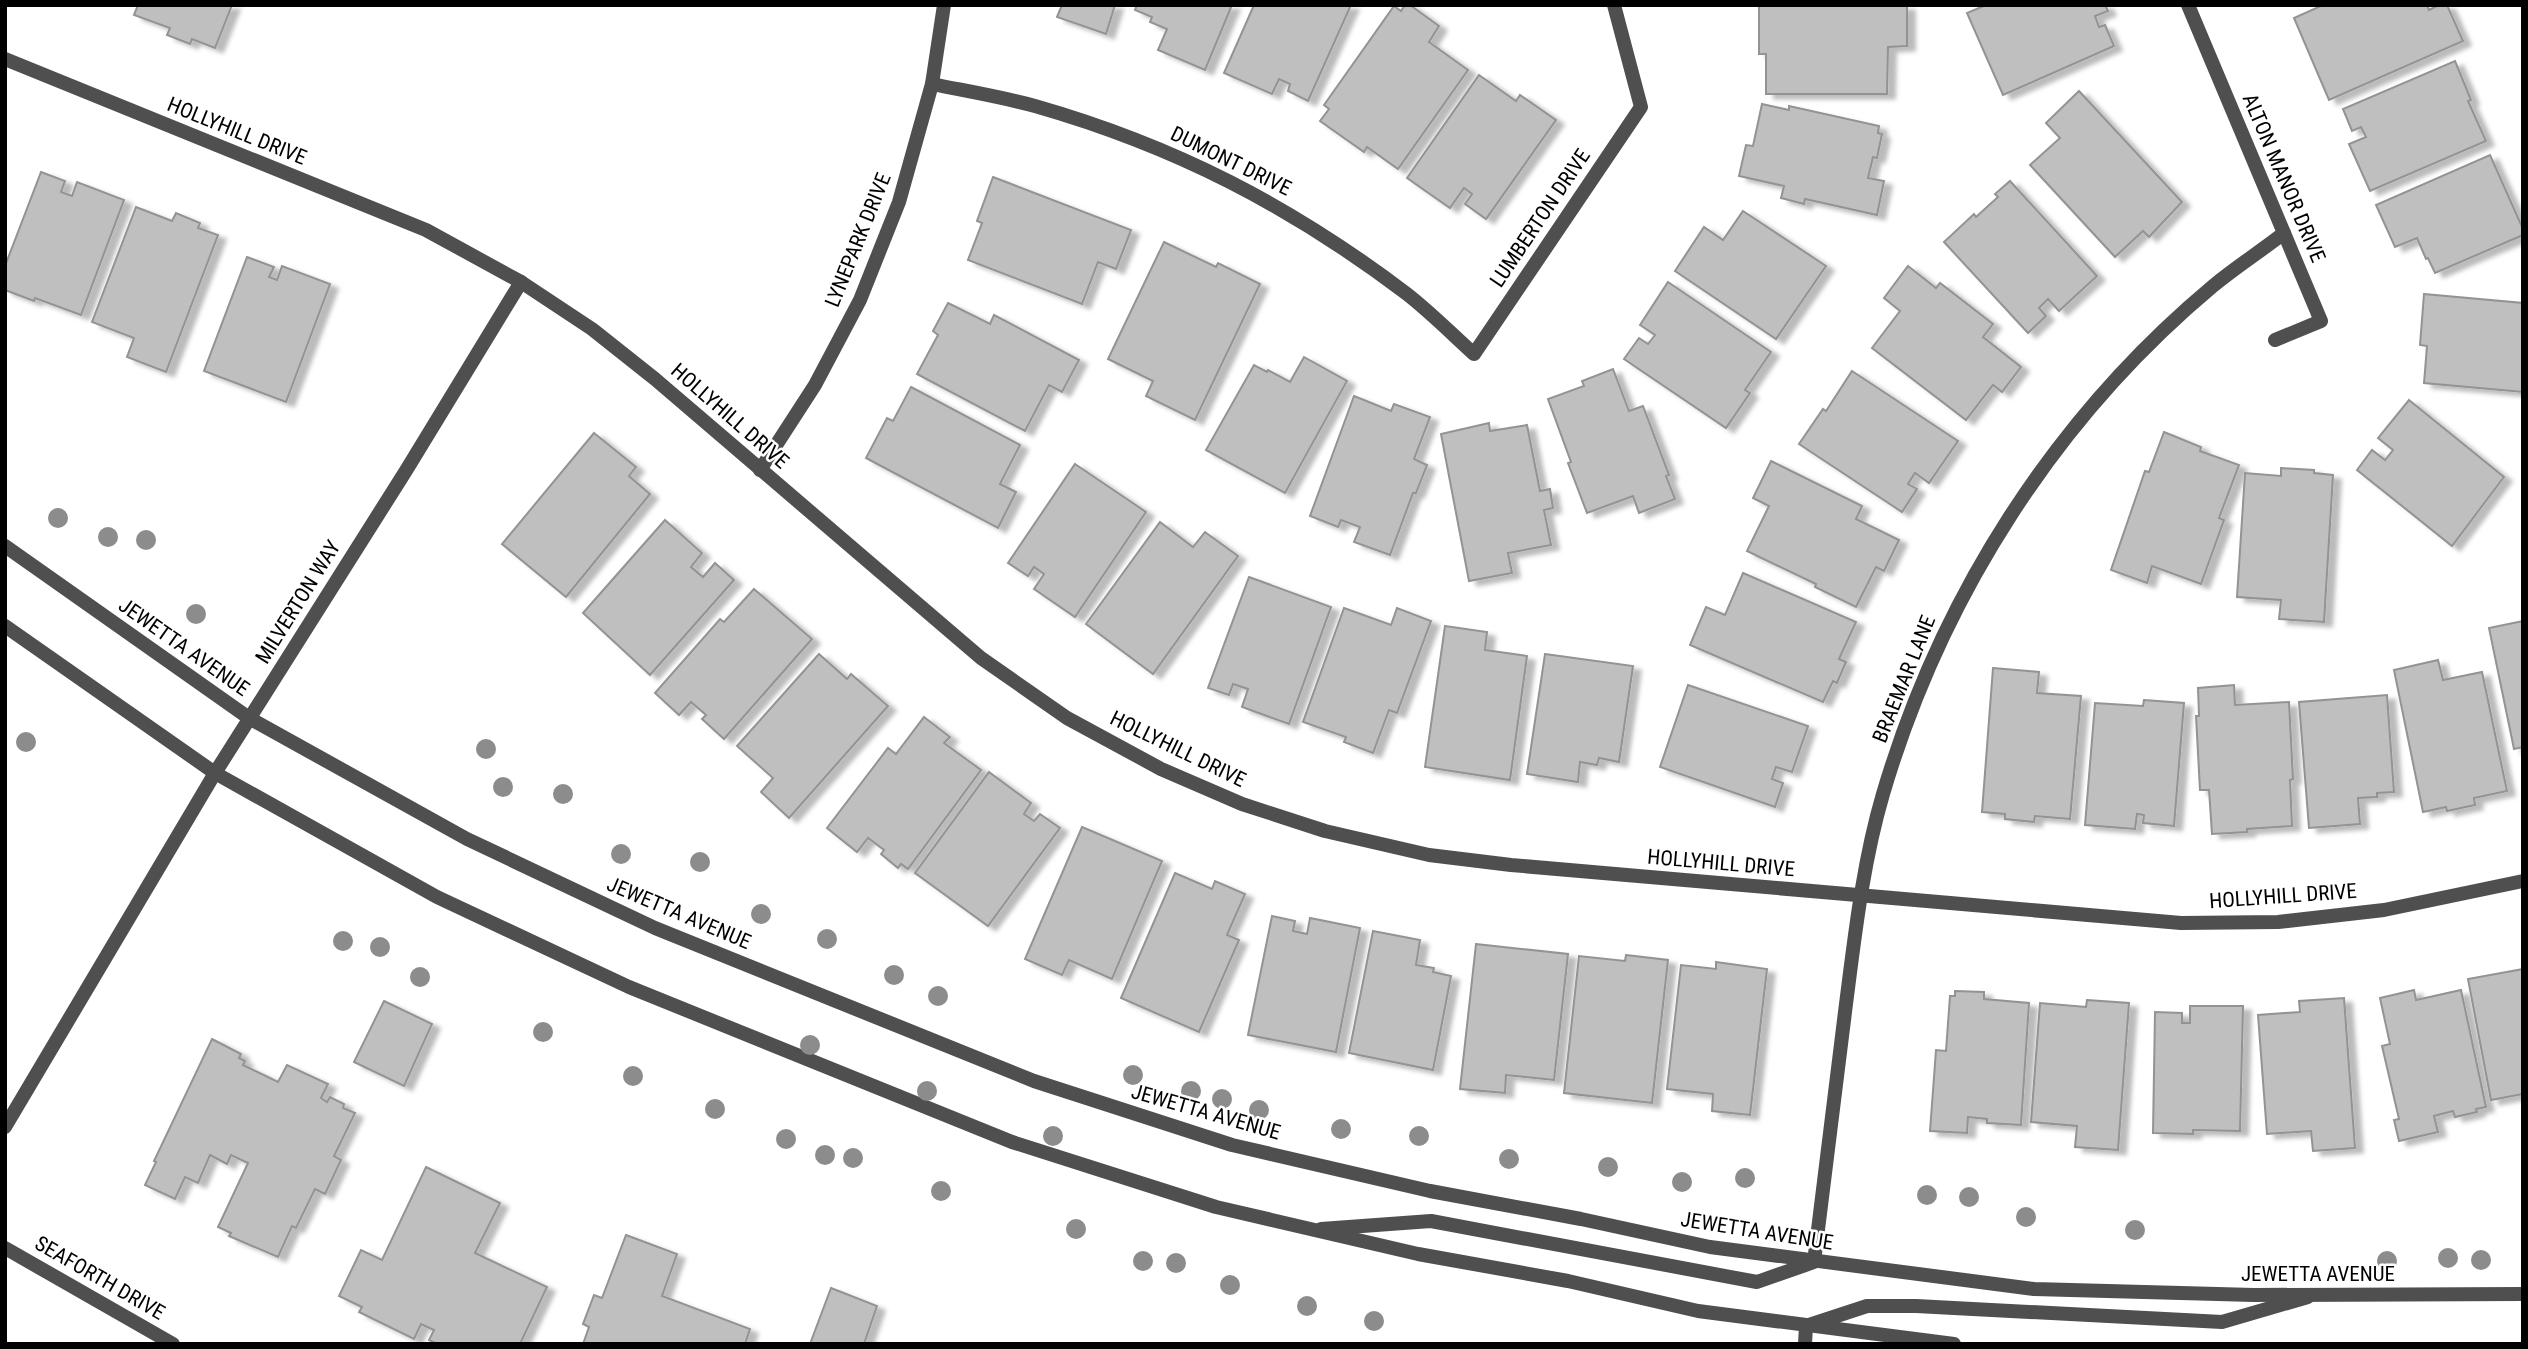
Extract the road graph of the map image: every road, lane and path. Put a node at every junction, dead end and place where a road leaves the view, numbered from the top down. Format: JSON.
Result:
{"nodes":[{"id":1,"x":944,"y":5,"type":"edge"},
{"id":2,"x":1614,"y":5,"type":"edge"},
{"id":3,"x":2188,"y":5,"type":"edge"},
{"id":4,"x":5,"y":59,"type":"edge"},
{"id":5,"x":932,"y":84,"type":"junction"},
{"id":6,"x":2284,"y":233,"type":"junction"},
{"id":7,"x":521,"y":282,"type":"junction"},
{"id":8,"x":2275,"y":340,"type":"dead end"},
{"id":9,"x":1474,"y":354,"type":"joint"},
{"id":10,"x":760,"y":470,"type":"junction"},
{"id":11,"x":5,"y":546,"type":"edge"},
{"id":12,"x":5,"y":626,"type":"edge"},
{"id":13,"x":249,"y":718,"type":"junction"},
{"id":14,"x":215,"y":773,"type":"junction"},
{"id":15,"x":2523,"y":881,"type":"edge"},
{"id":16,"x":1860,"y":896,"type":"junction"},
{"id":17,"x":5,"y":1127,"type":"edge"},
{"id":18,"x":1312,"y":1230,"type":"junction"},
{"id":19,"x":5,"y":1248,"type":"edge"},
{"id":20,"x":1814,"y":1262,"type":"junction"},
{"id":21,"x":2523,"y":1294,"type":"edge"},
{"id":22,"x":2314,"y":1295,"type":"junction"},
{"id":23,"x":1806,"y":1326,"type":"junction"},
{"id":24,"x":173,"y":1344,"type":"edge"},
{"id":25,"x":1805,"y":1344,"type":"edge"},
{"id":26,"x":1954,"y":1344,"type":"edge"}],
"edges":[{"from":1,"to":5,"type":"street","name":"LYNEPARK DRIVE"},
{"from":2,"to":9,"type":"street","name":"LUMBERTON DRIVE"},
{"from":3,"to":6,"type":"street","name":"ALTON MANOR DRIVE"},
{"from":4,"to":7,"type":"street","name":"HOLLYHILL DRIVE"},
{"from":5,"to":9,"type":"street","name":"DUMONT DRIVE"},
{"from":5,"to":10,"type":"street","name":"LYNEPARK DRIVE"},
{"from":6,"to":8,"type":"street","name":"ALTON MANOR DRIVE"},
{"from":6,"to":16,"type":"street","name":"BRAEMAR LANE"},
{"from":7,"to":10,"type":"street","name":"HOLLYHILL DRIVE"},
{"from":7,"to":13,"type":"street","name":"MILVERTON WAY"},
{"from":10,"to":16,"type":"street","name":"HOLLYHILL DRIVE"},
{"from":11,"to":13,"type":"street","name":"JEWETTA AVENUE"},
{"from":12,"to":14,"type":"street"},
{"from":13,"to":14,"type":"street","name":"MILVERTON WAY"},
{"from":13,"to":20,"type":"street","name":"JEWETTA AVENUE"},
{"from":14,"to":17,"type":"street","name":"MILVERTON WAY"},
{"from":14,"to":18,"type":"street"},
{"from":15,"to":16,"type":"street","name":"HOLLYHILL DRIVE"},
{"from":16,"to":20,"type":"street","name":"BRAEMAR LANE"},
{"from":18,"to":20,"type":"street"},
{"from":18,"to":23,"type":"street"},
{"from":19,"to":24,"type":"street","name":"SEAFORTH DRIVE"},
{"from":20,"to":22,"type":"street","name":"JEWETTA AVENUE"},
{"from":21,"to":22,"type":"street","name":"JEWETTA AVENUE"},
{"from":22,"to":23,"type":"street"},
{"from":23,"to":25,"type":"street"},
{"from":23,"to":26,"type":"street"}]}
